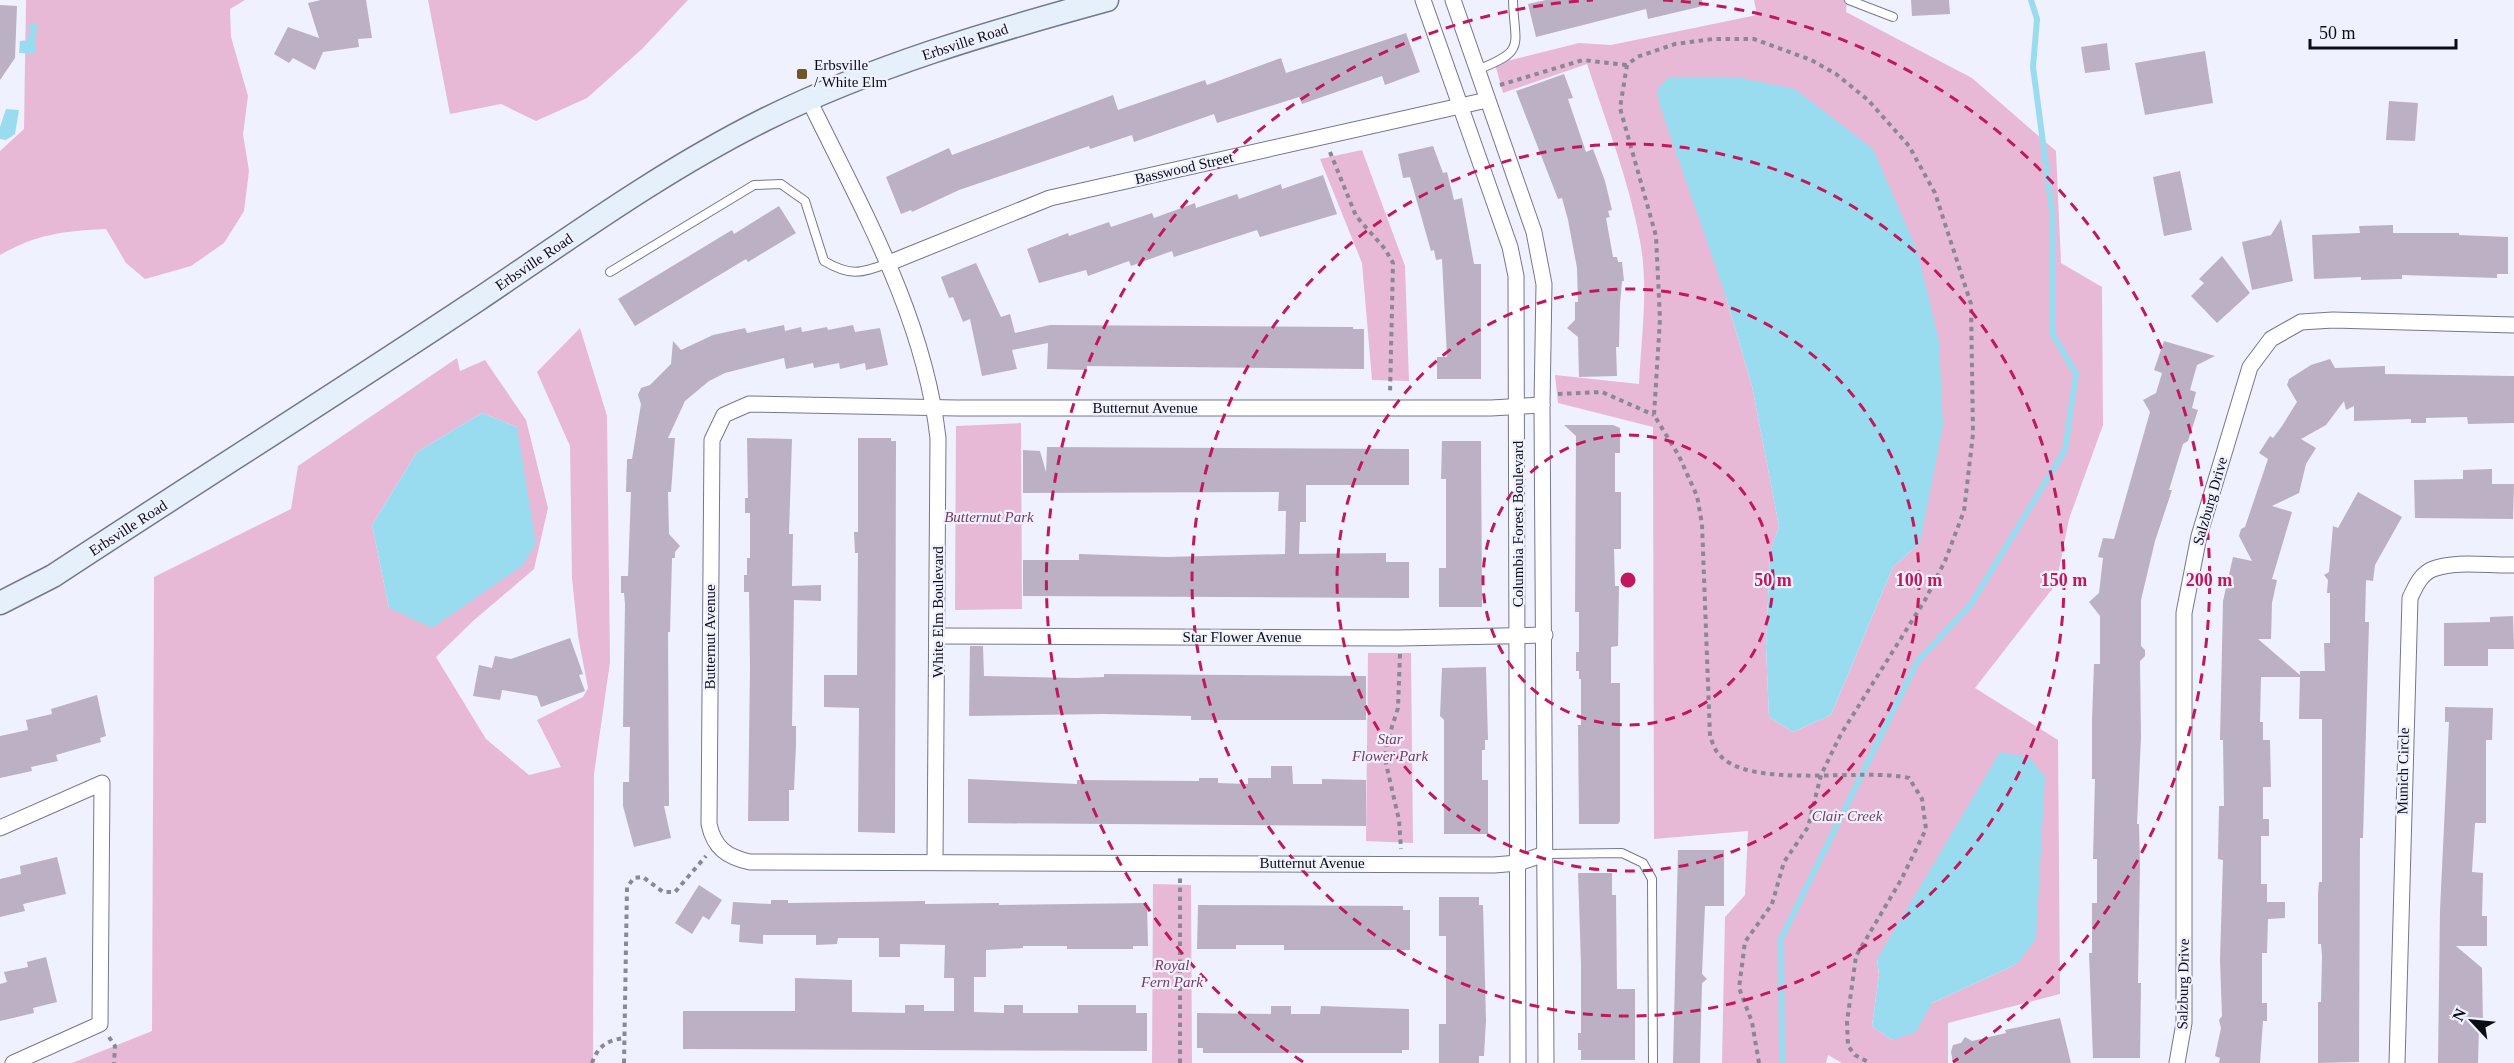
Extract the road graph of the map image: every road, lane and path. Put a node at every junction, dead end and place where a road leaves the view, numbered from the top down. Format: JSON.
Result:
{"nodes":[{"id":1,"x":1107,"y":0,"type":"edge"},
{"id":2,"x":1423,"y":0,"type":"edge"},
{"id":3,"x":1453,"y":0,"type":"edge"},
{"id":4,"x":1513,"y":0,"type":"edge"},
{"id":5,"x":1849,"y":0,"type":"edge"},
{"id":6,"x":1893,"y":17,"type":"dead end"},
{"id":7,"x":1627,"y":65,"type":"junction"},
{"id":8,"x":1476,"y":69,"type":"junction"},
{"id":9,"x":1486,"y":95,"type":"junction"},
{"id":10,"x":809,"y":100,"type":"junction"},
{"id":11,"x":1460,"y":106,"type":"junction"},
{"id":12,"x":1324,"y":137,"type":"junction"},
{"id":13,"x":889,"y":263,"type":"junction"},
{"id":14,"x":610,"y":272,"type":"dead end"},
{"id":15,"x":2514,"y":325,"type":"edge"},
{"id":16,"x":1542,"y":405,"type":"junction"},
{"id":17,"x":935,"y":407,"type":"junction"},
{"id":18,"x":1389,"y":408,"type":"junction"},
{"id":19,"x":1518,"y":408,"type":"junction"},
{"id":20,"x":1654,"y":416,"type":"junction"},
{"id":21,"x":2514,"y":566,"type":"edge"},
{"id":22,"x":0,"y":603,"type":"edge"},
{"id":23,"x":1545,"y":635,"type":"junction"},
{"id":24,"x":938,"y":636,"type":"junction"},
{"id":25,"x":1518,"y":636,"type":"junction"},
{"id":26,"x":1398,"y":638,"type":"junction"},
{"id":27,"x":1821,"y":775,"type":"junction"},
{"id":28,"x":0,"y":828,"type":"edge"},
{"id":29,"x":717,"y":844,"type":"junction"},
{"id":30,"x":1545,"y":854,"type":"junction"},
{"id":31,"x":935,"y":862,"type":"junction"},
{"id":32,"x":1180,"y":863,"type":"junction"},
{"id":33,"x":1402,"y":863,"type":"junction"},
{"id":34,"x":1518,"y":863,"type":"junction"},
{"id":35,"x":100,"y":1024,"type":"junction"},
{"id":36,"x":625,"y":1038,"type":"junction"},
{"id":37,"x":13,"y":1063,"type":"edge"},
{"id":38,"x":114,"y":1063,"type":"edge"},
{"id":39,"x":592,"y":1063,"type":"edge"},
{"id":40,"x":624,"y":1063,"type":"edge"},
{"id":41,"x":1180,"y":1063,"type":"edge"},
{"id":42,"x":1518,"y":1063,"type":"edge"},
{"id":43,"x":1546,"y":1063,"type":"edge"},
{"id":44,"x":1653,"y":1063,"type":"edge"},
{"id":45,"x":1759,"y":1063,"type":"edge"},
{"id":46,"x":1870,"y":1063,"type":"edge"},
{"id":47,"x":2176,"y":1063,"type":"edge"},
{"id":48,"x":2397,"y":1063,"type":"edge"}],
"edges":[{"from":1,"to":10,"type":"main road","name":"Erbsville Road"},
{"from":2,"to":11,"type":"street","name":"Columbia Forest Boulevard"},
{"from":3,"to":8,"type":"street","name":"Columbia Forest Boulevard"},
{"from":4,"to":8,"type":"lane"},
{"from":5,"to":6,"type":"lane"},
{"from":7,"to":9,"type":"path"},
{"from":7,"to":20,"type":"path"},
{"from":7,"to":27,"type":"path"},
{"from":8,"to":9,"type":"street","name":"Columbia Forest Boulevard"},
{"from":9,"to":11,"type":"street","name":"Basswood Street"},
{"from":9,"to":16,"type":"street","name":"Columbia Forest Boulevard"},
{"from":10,"to":13,"type":"street","name":"White Elm Boulevard"},
{"from":10,"to":22,"type":"main road","name":"Erbsville Road"},
{"from":11,"to":12,"type":"street","name":"Basswood Street"},
{"from":11,"to":19,"type":"street","name":"Columbia Forest Boulevard"},
{"from":12,"to":13,"type":"street","name":"Basswood Street"},
{"from":12,"to":18,"type":"path"},
{"from":13,"to":14,"type":"lane"},
{"from":13,"to":17,"type":"street","name":"White Elm Boulevard"},
{"from":15,"to":47,"type":"street","name":"Salzburg Drive"},
{"from":16,"to":19,"type":"street","name":"Butternut Avenue"},
{"from":16,"to":20,"type":"path"},
{"from":16,"to":23,"type":"street","name":"Columbia Forest Boulevard"},
{"from":17,"to":18,"type":"street","name":"Butternut Avenue"},
{"from":17,"to":24,"type":"street","name":"White Elm Boulevard"},
{"from":17,"to":29,"type":"street","name":"Butternut Avenue"},
{"from":18,"to":19,"type":"street","name":"Butternut Avenue"},
{"from":19,"to":25,"type":"street","name":"Columbia Forest Boulevard"},
{"from":20,"to":27,"type":"path"},
{"from":21,"to":48,"type":"street","name":"Munich Circle"},
{"from":23,"to":25,"type":"street","name":"Star Flower Avenue"},
{"from":23,"to":30,"type":"street","name":"Columbia Forest Boulevard"},
{"from":24,"to":26,"type":"street","name":"Star Flower Avenue"},
{"from":24,"to":31,"type":"street","name":"White Elm Boulevard"},
{"from":25,"to":26,"type":"street","name":"Star Flower Avenue"},
{"from":25,"to":34,"type":"street","name":"Columbia Forest Boulevard"},
{"from":26,"to":33,"type":"path"},
{"from":27,"to":45,"type":"path"},
{"from":27,"to":46,"type":"path"},
{"from":28,"to":35,"type":"street"},
{"from":29,"to":31,"type":"street","name":"Butternut Avenue"},
{"from":29,"to":36,"type":"path"},
{"from":30,"to":34,"type":"street","name":"Butternut Avenue"},
{"from":30,"to":43,"type":"street","name":"Columbia Forest Boulevard"},
{"from":30,"to":44,"type":"lane"},
{"from":31,"to":32,"type":"street","name":"Butternut Avenue"},
{"from":32,"to":33,"type":"street","name":"Butternut Avenue"},
{"from":32,"to":41,"type":"path"},
{"from":33,"to":34,"type":"street","name":"Butternut Avenue"},
{"from":34,"to":42,"type":"street","name":"Columbia Forest Boulevard"},
{"from":35,"to":37,"type":"street"},
{"from":35,"to":38,"type":"path"},
{"from":36,"to":39,"type":"path"},
{"from":36,"to":40,"type":"path"}]}
